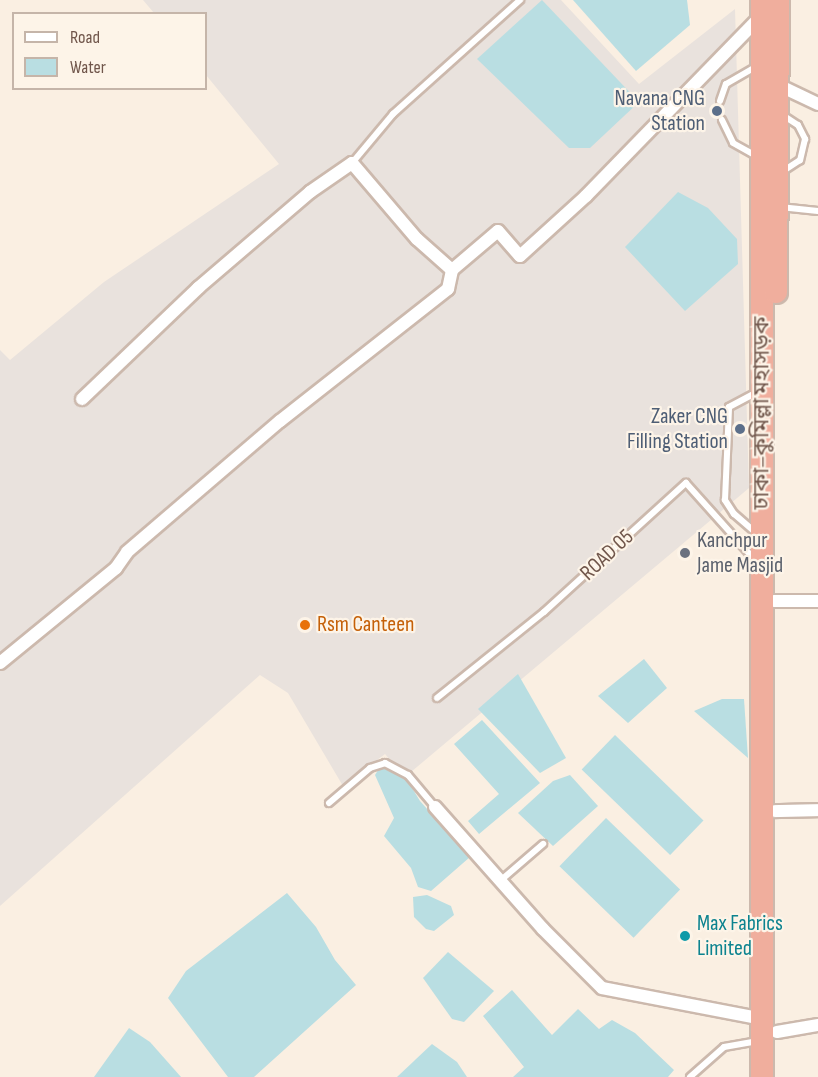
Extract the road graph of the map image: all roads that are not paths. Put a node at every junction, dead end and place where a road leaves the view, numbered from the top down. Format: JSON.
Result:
{"nodes":[{"id":1,"x":520,"y":0,"type":"edge"},
{"id":2,"x":768,"y":5,"type":"edge"},
{"id":3,"x":762,"y":64,"type":"junction"},
{"id":4,"x":778,"y":85,"type":"junction"},
{"id":5,"x":720,"y":101,"type":"dead end"},
{"id":6,"x":818,"y":104,"type":"edge"},
{"id":7,"x":722,"y":120,"type":"dead end"},
{"id":8,"x":352,"y":163,"type":"junction"},
{"id":9,"x":770,"y":165,"type":"junction"},
{"id":10,"x":779,"y":207,"type":"junction"},
{"id":11,"x":818,"y":211,"type":"edge"},
{"id":12,"x":452,"y":270,"type":"junction"},
{"id":13,"x":763,"y":388,"type":"junction"},
{"id":14,"x":82,"y":399,"type":"dead end"},
{"id":15,"x":762,"y":538,"type":"junction"},
{"id":16,"x":762,"y":568,"type":"junction"},
{"id":17,"x":818,"y":600,"type":"edge"},
{"id":18,"x":774,"y":601,"type":"junction"},
{"id":19,"x":0,"y":663,"type":"edge"},
{"id":20,"x":768,"y":666,"type":"junction"},
{"id":21,"x":437,"y":698,"type":"dead end"},
{"id":22,"x":329,"y":803,"type":"dead end"},
{"id":23,"x":435,"y":807,"type":"joint"},
{"id":24,"x":818,"y":810,"type":"edge"},
{"id":25,"x":775,"y":811,"type":"junction"},
{"id":26,"x":543,"y":844,"type":"dead end"},
{"id":27,"x":499,"y":882,"type":"junction"},
{"id":28,"x":818,"y":1026,"type":"edge"},
{"id":29,"x":768,"y":1030,"type":"junction"},
{"id":30,"x":690,"y":1077,"type":"edge"},
{"id":31,"x":762,"y":1077,"type":"edge"},
{"id":32,"x":777,"y":1077,"type":"edge"}],
"edges":[{"from":1,"to":8,"type":"lane"},
{"from":2,"to":3,"type":"highway","name":"ঢাকা–কুমিল্লা মহাসড়ক"},
{"from":2,"to":4,"type":"highway","name":"ঢাকা–কুমিল্লা মহাসড়ক"},
{"from":2,"to":12,"type":"street"},
{"from":3,"to":5,"type":"lane"},
{"from":3,"to":9,"type":"highway","name":"ঢাকা–কুমিল্লা মহাসড়ক"},
{"from":4,"to":6,"type":"street"},
{"from":4,"to":9,"type":"highway","name":"ঢাকা–কুমিল্লা মহাসড়ক"},
{"from":7,"to":9,"type":"lane"},
{"from":8,"to":12,"type":"street"},
{"from":8,"to":14,"type":"street"},
{"from":9,"to":10,"type":"highway","name":"ঢাকা–কুমিল্লা মহাসড়ক"},
{"from":9,"to":13,"type":"highway","name":"ঢাকা–কুমিল্লা মহাসড়ক"},
{"from":10,"to":11,"type":"lane"},
{"from":10,"to":18,"type":"highway","name":"ঢাকা–কুমিল্লা মহাসড়ক"},
{"from":12,"to":19,"type":"street"},
{"from":13,"to":15,"type":"highway","name":"ঢাকা–কুমিল্লা মহাসড়ক"},
{"from":13,"to":15,"type":"lane"},
{"from":15,"to":16,"type":"highway","name":"ঢাকা–কুমিল্লা মহাসড়ক"},
{"from":16,"to":20,"type":"highway","name":"ঢাকা–কুমিল্লা মহাসড়ক"},
{"from":16,"to":21,"type":"lane","name":"ROAD 05"},
{"from":17,"to":18,"type":"street"},
{"from":18,"to":20,"type":"highway","name":"ঢাকা–কুমিল্লা মহাসড়ক"},
{"from":20,"to":25,"type":"highway","name":"ঢাকা–কুমিল্লা মহাসড়ক"},
{"from":20,"to":29,"type":"highway","name":"ঢাকা–কুমিল্লা মহাসড়ক"},
{"from":22,"to":23,"type":"lane"},
{"from":23,"to":27,"type":"street"},
{"from":24,"to":25,"type":"street"},
{"from":25,"to":29,"type":"highway","name":"ঢাকা–কুমিল্লা মহাসড়ক"},
{"from":26,"to":27,"type":"lane"},
{"from":27,"to":29,"type":"street"},
{"from":28,"to":29,"type":"street"},
{"from":29,"to":30,"type":"lane"},
{"from":29,"to":31,"type":"highway","name":"ঢাকা–কুমিল্লা মহাসড়ক"},
{"from":29,"to":32,"type":"highway","name":"ঢাকা–কুমিল্লা মহাসড়ক"}]}
